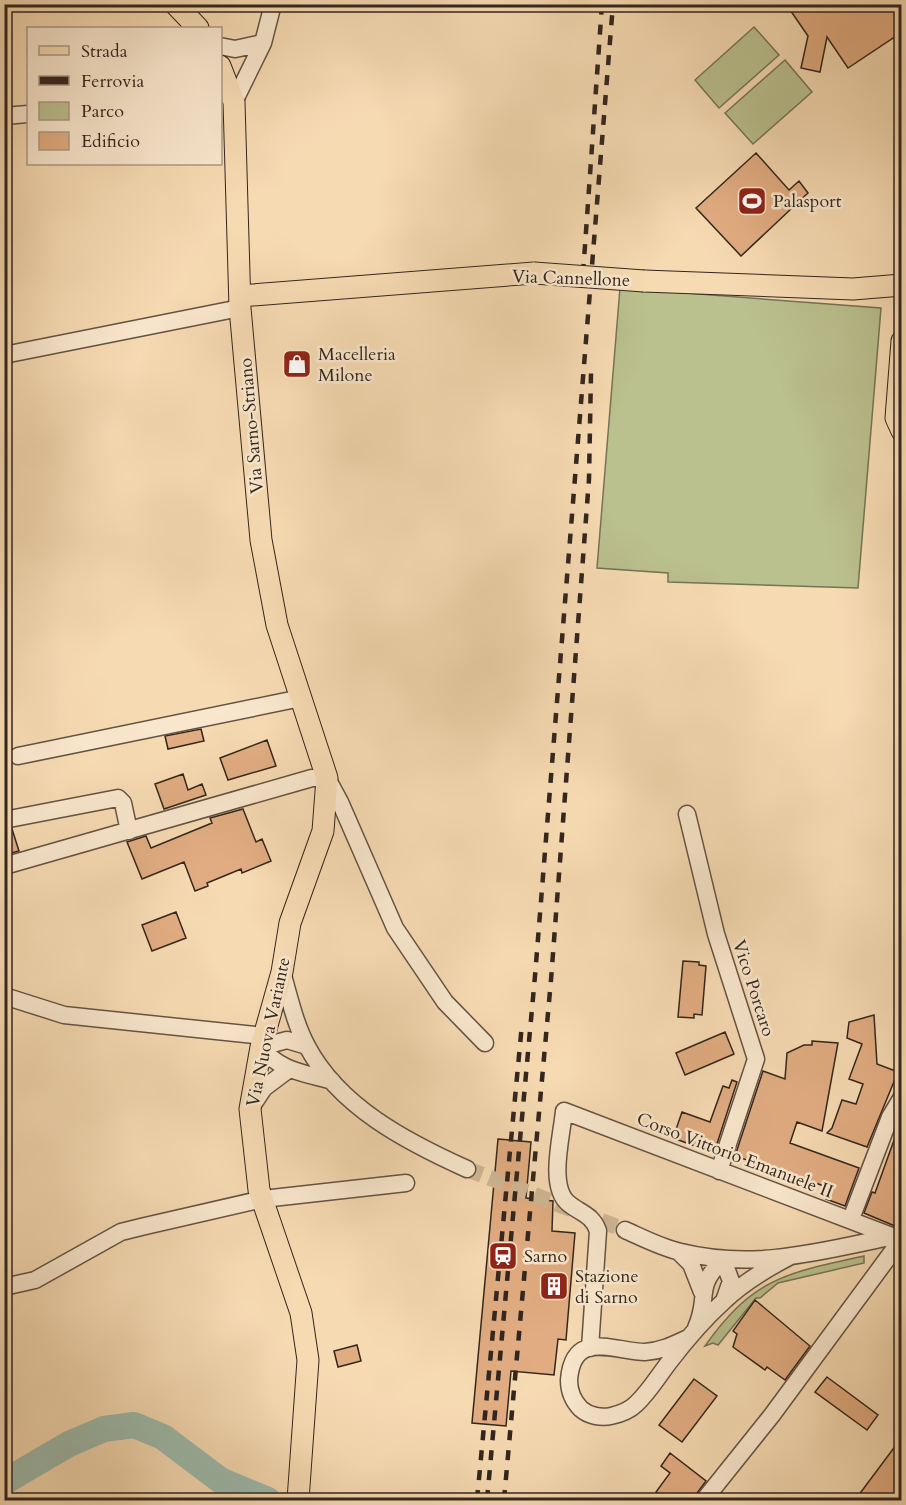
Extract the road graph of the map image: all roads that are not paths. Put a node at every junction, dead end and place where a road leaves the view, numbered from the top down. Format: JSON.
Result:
{"nodes":[{"id":1,"x":176,"y":4,"type":"edge"},
{"id":2,"x":273,"y":4,"type":"edge"},
{"id":3,"x":197,"y":27,"type":"edge"},
{"id":4,"x":263,"y":43,"type":"junction"},
{"id":5,"x":222,"y":46,"type":"edge"},
{"id":6,"x":245,"y":47,"type":"junction"},
{"id":7,"x":253,"y":63,"type":"junction"},
{"id":8,"x":222,"y":67,"type":"edge"},
{"id":9,"x":222,"y":68,"type":"edge"},
{"id":10,"x":222,"y":71,"type":"edge"},
{"id":11,"x":234,"y":102,"type":"junction"},
{"id":12,"x":27,"y":114,"type":"edge"},
{"id":13,"x":4,"y":116,"type":"edge"},
{"id":14,"x":902,"y":285,"type":"edge"},
{"id":15,"x":240,"y":302,"type":"junction"},
{"id":16,"x":902,"y":341,"type":"edge"},
{"id":17,"x":4,"y":355,"type":"edge"},
{"id":18,"x":902,"y":431,"type":"edge"},
{"id":19,"x":301,"y":698,"type":"junction"},
{"id":20,"x":18,"y":756,"type":"dead end"},
{"id":21,"x":327,"y":778,"type":"junction"},
{"id":22,"x":687,"y":814,"type":"dead end"},
{"id":23,"x":4,"y":820,"type":"edge"},
{"id":24,"x":129,"y":831,"type":"junction"},
{"id":25,"x":4,"y":866,"type":"edge"},
{"id":26,"x":282,"y":972,"type":"junction"},
{"id":27,"x":4,"y":996,"type":"edge"},
{"id":28,"x":263,"y":1042,"type":"junction"},
{"id":29,"x":485,"y":1042,"type":"dead end"},
{"id":30,"x":307,"y":1046,"type":"junction"},
{"id":31,"x":288,"y":1070,"type":"junction"},
{"id":32,"x":332,"y":1081,"type":"junction"},
{"id":33,"x":902,"y":1097,"type":"edge"},
{"id":34,"x":250,"y":1109,"type":"junction"},
{"id":35,"x":467,"y":1169,"type":"tunnel mouth"},
{"id":36,"x":719,"y":1171,"type":"junction"},
{"id":37,"x":406,"y":1184,"type":"dead end"},
{"id":38,"x":263,"y":1199,"type":"junction"},
{"id":39,"x":850,"y":1219,"type":"junction"},
{"id":40,"x":625,"y":1230,"type":"tunnel mouth"},
{"id":41,"x":897,"y":1239,"type":"edge"},
{"id":42,"x":847,"y":1246,"type":"junction"},
{"id":43,"x":680,"y":1252,"type":"junction"},
{"id":44,"x":789,"y":1257,"type":"junction"},
{"id":45,"x":723,"y":1260,"type":"junction"},
{"id":46,"x":4,"y":1287,"type":"edge"},
{"id":47,"x":702,"y":1292,"type":"junction"},
{"id":48,"x":723,"y":1301,"type":"junction"},
{"id":49,"x":691,"y":1335,"type":"junction"},
{"id":50,"x":590,"y":1348,"type":"junction"},
{"id":51,"x":298,"y":1500,"type":"edge"},
{"id":52,"x":704,"y":1500,"type":"edge"}],
"edges":[{"from":1,"to":3,"type":"main road"},
{"from":2,"to":4,"type":"street"},
{"from":4,"to":6,"type":"street"},
{"from":4,"to":7,"type":"street"},
{"from":5,"to":6,"type":"street"},
{"from":6,"to":8,"type":"street"},
{"from":7,"to":9,"type":"street"},
{"from":7,"to":11,"type":"street"},
{"from":10,"to":11,"type":"main road","name":"Via Sarno-Striano"},
{"from":11,"to":15,"type":"main road","name":"Via Sarno-Striano"},
{"from":12,"to":13,"type":"street"},
{"from":14,"to":15,"type":"main road","name":"Via Cannellone","bridge":true},
{"from":15,"to":17,"type":"street"},
{"from":15,"to":19,"type":"main road","name":"Via Sarno-Striano"},
{"from":16,"to":18,"type":"main road"},
{"from":19,"to":20,"type":"street"},
{"from":19,"to":21,"type":"main road","name":"Via Sarno-Striano"},
{"from":21,"to":24,"type":"street"},
{"from":21,"to":26,"type":"main road","name":"Via Nuova Variante"},
{"from":21,"to":29,"type":"street"},
{"from":22,"to":36,"type":"street","name":"Vico Porcaro"},
{"from":23,"to":24,"type":"street"},
{"from":24,"to":25,"type":"street"},
{"from":26,"to":28,"type":"main road","name":"Via Nuova Variante"},
{"from":26,"to":30,"type":"street"},
{"from":27,"to":28,"type":"street"},
{"from":28,"to":30,"type":"street"},
{"from":28,"to":31,"type":"street"},
{"from":28,"to":34,"type":"main road","name":"Via Nuova Variante"},
{"from":30,"to":32,"type":"street"},
{"from":31,"to":32,"type":"street"},
{"from":31,"to":34,"type":"street"},
{"from":32,"to":35,"type":"street"},
{"from":33,"to":39,"type":"street"},
{"from":34,"to":38,"type":"main road","name":"Via Nuova Variante"},
{"from":36,"to":39,"type":"street","name":"Corso Vittorio Emanuele II"},
{"from":36,"to":50,"type":"street","name":"Corso Vittorio Emanuele II"},
{"from":37,"to":38,"type":"street"},
{"from":38,"to":46,"type":"street"},
{"from":38,"to":51,"type":"main road","name":"Via Nuova Variante"},
{"from":39,"to":41,"type":"street","name":"Corso Vittorio Emanuele II"},
{"from":39,"to":42,"type":"street"},
{"from":40,"to":43,"type":"street"},
{"from":41,"to":42,"type":"street"},
{"from":41,"to":52,"type":"street"},
{"from":42,"to":44,"type":"street"},
{"from":43,"to":45,"type":"street"},
{"from":43,"to":47,"type":"street"},
{"from":44,"to":45,"type":"street"},
{"from":44,"to":48,"type":"street"},
{"from":45,"to":47,"type":"street"},
{"from":45,"to":48,"type":"street"},
{"from":47,"to":49,"type":"street"},
{"from":48,"to":49,"type":"street"},
{"from":49,"to":50,"type":"street"},
{"from":49,"to":50,"type":"street"}]}
